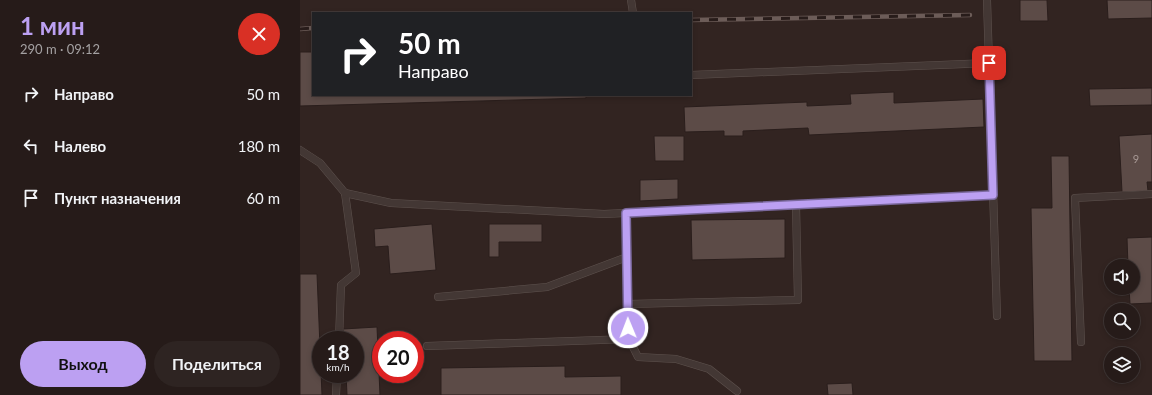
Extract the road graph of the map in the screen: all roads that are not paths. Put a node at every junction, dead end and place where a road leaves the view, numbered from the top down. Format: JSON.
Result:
{"nodes":[{"id":1,"x":631,"y":0,"type":"edge"},
{"id":2,"x":987,"y":0,"type":"edge"},
{"id":3,"x":633,"y":12,"type":"edge"},
{"id":4,"x":989,"y":63,"type":"junction"},
{"id":5,"x":692,"y":75,"type":"edge"},
{"id":6,"x":300,"y":150,"type":"edge"},
{"id":7,"x":345,"y":193,"type":"junction"},
{"id":8,"x":1152,"y":194,"type":"edge"},
{"id":9,"x":993,"y":195,"type":"junction"},
{"id":10,"x":796,"y":205,"type":"junction"},
{"id":11,"x":626,"y":213,"type":"junction"},
{"id":12,"x":627,"y":257,"type":"junction"},
{"id":13,"x":438,"y":297,"type":"dead end"},
{"id":14,"x":628,"y":304,"type":"junction"},
{"id":15,"x":997,"y":316,"type":"dead end"},
{"id":16,"x":338,"y":331,"type":"edge"},
{"id":17,"x":629,"y":339,"type":"junction"},
{"id":18,"x":1081,"y":342,"type":"dead end"},
{"id":19,"x":427,"y":346,"type":"dead end"},
{"id":20,"x":337,"y":383,"type":"edge"},
{"id":21,"x":737,"y":391,"type":"dead end"},
{"id":22,"x":336,"y":395,"type":"edge"}],
"edges":[{"from":1,"to":3,"type":"lane"},
{"from":2,"to":4,"type":"lane"},
{"from":4,"to":5,"type":"lane"},
{"from":4,"to":9,"type":"lane"},
{"from":6,"to":7,"type":"lane"},
{"from":7,"to":11,"type":"lane"},
{"from":7,"to":16,"type":"lane"},
{"from":8,"to":18,"type":"lane"},
{"from":9,"to":10,"type":"lane"},
{"from":9,"to":15,"type":"lane"},
{"from":10,"to":11,"type":"lane"},
{"from":10,"to":14,"type":"lane"},
{"from":11,"to":12,"type":"lane"},
{"from":12,"to":13,"type":"lane"},
{"from":12,"to":14,"type":"lane"},
{"from":14,"to":17,"type":"lane"},
{"from":17,"to":19,"type":"lane"},
{"from":17,"to":21,"type":"lane"},
{"from":20,"to":22,"type":"lane"}]}
